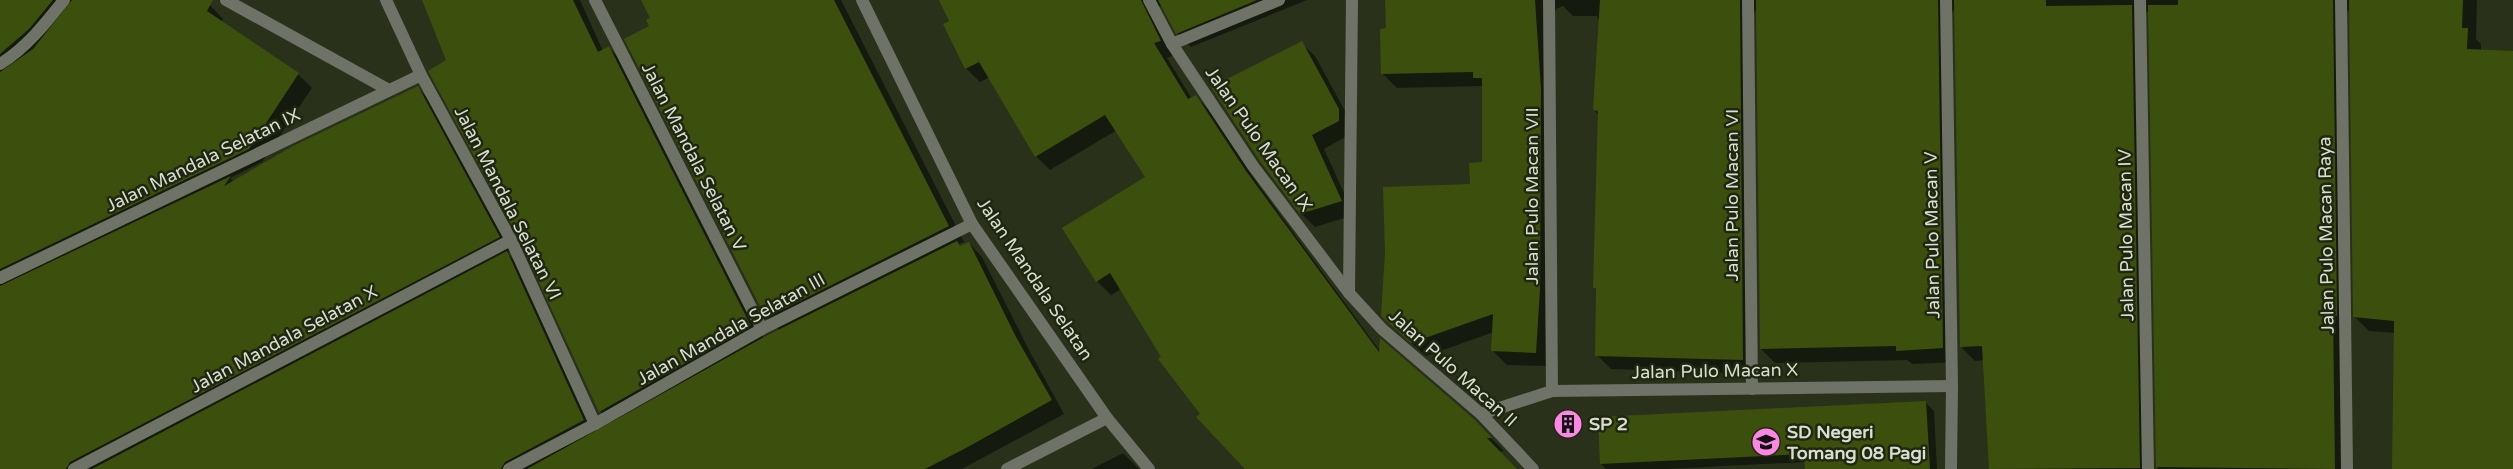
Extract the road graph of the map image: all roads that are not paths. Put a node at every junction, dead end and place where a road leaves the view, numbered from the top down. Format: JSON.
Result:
{"nodes":[{"id":1,"x":64,"y":0,"type":"edge"},
{"id":2,"x":226,"y":0,"type":"edge"},
{"id":3,"x":386,"y":0,"type":"edge"},
{"id":4,"x":595,"y":0,"type":"edge"},
{"id":5,"x":862,"y":0,"type":"edge"},
{"id":6,"x":1149,"y":0,"type":"edge"},
{"id":7,"x":1279,"y":0,"type":"edge"},
{"id":8,"x":1352,"y":0,"type":"edge"},
{"id":9,"x":1549,"y":0,"type":"edge"},
{"id":10,"x":1748,"y":0,"type":"edge"},
{"id":11,"x":1946,"y":0,"type":"edge"},
{"id":12,"x":2140,"y":0,"type":"edge"},
{"id":13,"x":2341,"y":0,"type":"edge"},
{"id":14,"x":1172,"y":44,"type":"junction"},
{"id":15,"x":0,"y":64,"type":"edge"},
{"id":16,"x":421,"y":75,"type":"junction"},
{"id":17,"x":389,"y":90,"type":"junction"},
{"id":18,"x":972,"y":224,"type":"junction"},
{"id":19,"x":511,"y":240,"type":"junction"},
{"id":20,"x":0,"y":278,"type":"edge"},
{"id":21,"x":1349,"y":293,"type":"junction"},
{"id":22,"x":762,"y":329,"type":"junction"},
{"id":23,"x":1952,"y":386,"type":"junction"},
{"id":24,"x":1752,"y":389,"type":"junction"},
{"id":25,"x":1552,"y":391,"type":"junction"},
{"id":26,"x":1481,"y":414,"type":"junction"},
{"id":27,"x":1107,"y":418,"type":"junction"},
{"id":28,"x":596,"y":424,"type":"junction"},
{"id":29,"x":74,"y":469,"type":"edge"},
{"id":30,"x":509,"y":469,"type":"edge"},
{"id":31,"x":1007,"y":469,"type":"edge"},
{"id":32,"x":1149,"y":469,"type":"edge"},
{"id":33,"x":1533,"y":469,"type":"edge"},
{"id":34,"x":1951,"y":469,"type":"edge"},
{"id":35,"x":2148,"y":469,"type":"edge"},
{"id":36,"x":2348,"y":469,"type":"edge"}],
"edges":[{"from":1,"to":15,"type":"street"},
{"from":2,"to":17,"type":"street"},
{"from":3,"to":16,"type":"street","name":"Jalan Mandala Selatan VI"},
{"from":4,"to":22,"type":"street","name":"Jalan Mandala Selatan V"},
{"from":5,"to":18,"type":"street","name":"Jalan Mandala Selatan"},
{"from":6,"to":14,"type":"street","name":"Jalan Pulo Macan IX"},
{"from":7,"to":14,"type":"street"},
{"from":8,"to":21,"type":"street"},
{"from":9,"to":25,"type":"street","name":"Jalan Pulo Macan VII"},
{"from":10,"to":24,"type":"street","name":"Jalan Pulo Macan VI"},
{"from":11,"to":23,"type":"street","name":"Jalan Pulo Macan V"},
{"from":12,"to":35,"type":"street","name":"Jalan Pulo Macan IV"},
{"from":13,"to":36,"type":"street","name":"Jalan Pulo Macan Raya"},
{"from":14,"to":21,"type":"street","name":"Jalan Pulo Macan IX"},
{"from":16,"to":17,"type":"street","name":"Jalan Mandala Selatan IX"},
{"from":16,"to":19,"type":"street","name":"Jalan Mandala Selatan VI"},
{"from":17,"to":20,"type":"street","name":"Jalan Mandala Selatan IX"},
{"from":18,"to":22,"type":"street","name":"Jalan Mandala Selatan III"},
{"from":18,"to":27,"type":"street","name":"Jalan Mandala Selatan"},
{"from":19,"to":28,"type":"street","name":"Jalan Mandala Selatan VI"},
{"from":19,"to":29,"type":"street","name":"Jalan Mandala Selatan X"},
{"from":21,"to":26,"type":"street","name":"Jalan Pulo Macan II"},
{"from":22,"to":28,"type":"street","name":"Jalan Mandala Selatan III"},
{"from":23,"to":24,"type":"street","name":"Jalan Pulo Macan X"},
{"from":23,"to":34,"type":"street","name":"Jalan Pulo Macan V"},
{"from":24,"to":25,"type":"street","name":"Jalan Pulo Macan X"},
{"from":25,"to":26,"type":"street","name":"Jalan Pulo Macan X"},
{"from":26,"to":33,"type":"street","name":"Jalan Pulo Macan II"},
{"from":27,"to":31,"type":"street"},
{"from":27,"to":32,"type":"street","name":"Jalan Mandala Selatan"},
{"from":28,"to":30,"type":"street","name":"Jalan Mandala Selatan III"}]}
